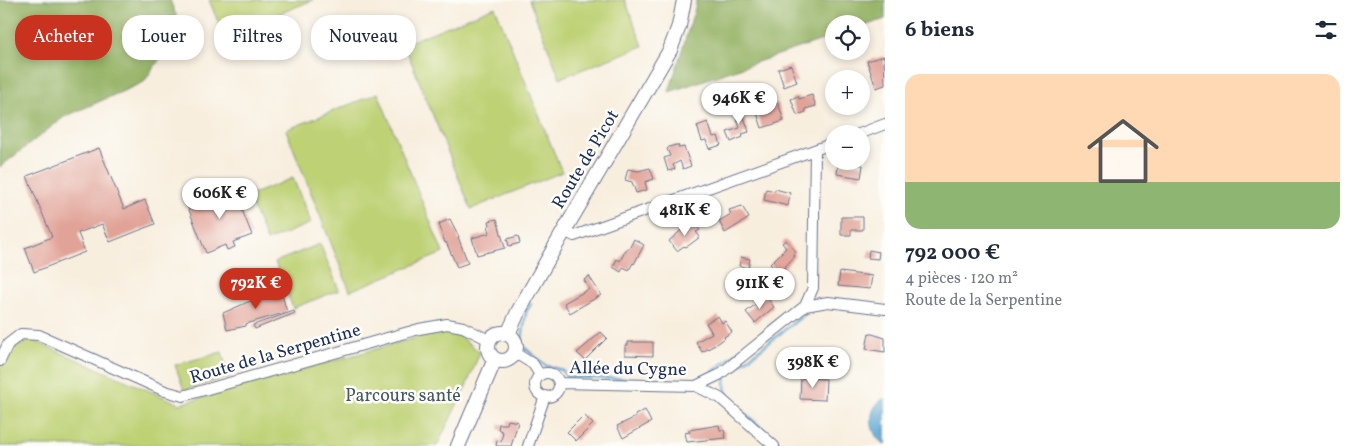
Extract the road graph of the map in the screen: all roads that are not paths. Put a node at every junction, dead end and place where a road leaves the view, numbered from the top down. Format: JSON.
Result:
{"nodes":[{"id":1,"x":684,"y":0,"type":"edge"},
{"id":2,"x":885,"y":124,"type":"edge"},
{"id":3,"x":870,"y":130,"type":"edge"},
{"id":4,"x":825,"y":146,"type":"edge"},
{"id":5,"x":815,"y":150,"type":"junction"},
{"id":6,"x":564,"y":231,"type":"junction"},
{"id":7,"x":813,"y":288,"type":"junction"},
{"id":8,"x":828,"y":302,"type":"junction"},
{"id":9,"x":805,"y":306,"type":"junction"},
{"id":10,"x":885,"y":309,"type":"edge"},
{"id":11,"x":508,"y":334,"type":"junction"},
{"id":12,"x":489,"y":340,"type":"junction"},
{"id":13,"x":515,"y":353,"type":"junction"},
{"id":14,"x":495,"y":359,"type":"junction"},
{"id":15,"x":0,"y":361,"type":"edge"},
{"id":16,"x":540,"y":375,"type":"junction"},
{"id":17,"x":720,"y":375,"type":"junction"},
{"id":18,"x":559,"y":383,"type":"junction"},
{"id":19,"x":696,"y":386,"type":"junction"},
{"id":20,"x":545,"y":396,"type":"junction"},
{"id":21,"x":720,"y":398,"type":"junction"},
{"id":22,"x":458,"y":446,"type":"edge"},
{"id":23,"x":528,"y":446,"type":"edge"},
{"id":24,"x":774,"y":446,"type":"edge"}],
"edges":[{"from":1,"to":6,"type":"main road","name":"Route de Picot"},
{"from":2,"to":3,"type":"street"},
{"from":4,"to":5,"type":"street"},
{"from":5,"to":6,"type":"street"},
{"from":5,"to":7,"type":"street"},
{"from":6,"to":11,"type":"main road","name":"Route de Picot"},
{"from":7,"to":8,"type":"street"},
{"from":7,"to":9,"type":"street"},
{"from":8,"to":9,"type":"street"},
{"from":8,"to":10,"type":"street"},
{"from":9,"to":17,"type":"street"},
{"from":11,"to":12,"type":"main road"},
{"from":11,"to":13,"type":"main road"},
{"from":12,"to":14,"type":"main road"},
{"from":12,"to":15,"type":"street","name":"Route de la Serpentine"},
{"from":13,"to":14,"type":"main road"},
{"from":13,"to":16,"type":"street"},
{"from":14,"to":22,"type":"main road"},
{"from":16,"to":18,"type":"street"},
{"from":16,"to":20,"type":"street"},
{"from":17,"to":19,"type":"street"},
{"from":17,"to":21,"type":"street"},
{"from":18,"to":19,"type":"street","name":"Allée du Cygne"},
{"from":18,"to":20,"type":"street"},
{"from":19,"to":21,"type":"street"},
{"from":20,"to":23,"type":"street"},
{"from":21,"to":24,"type":"street"}]}
